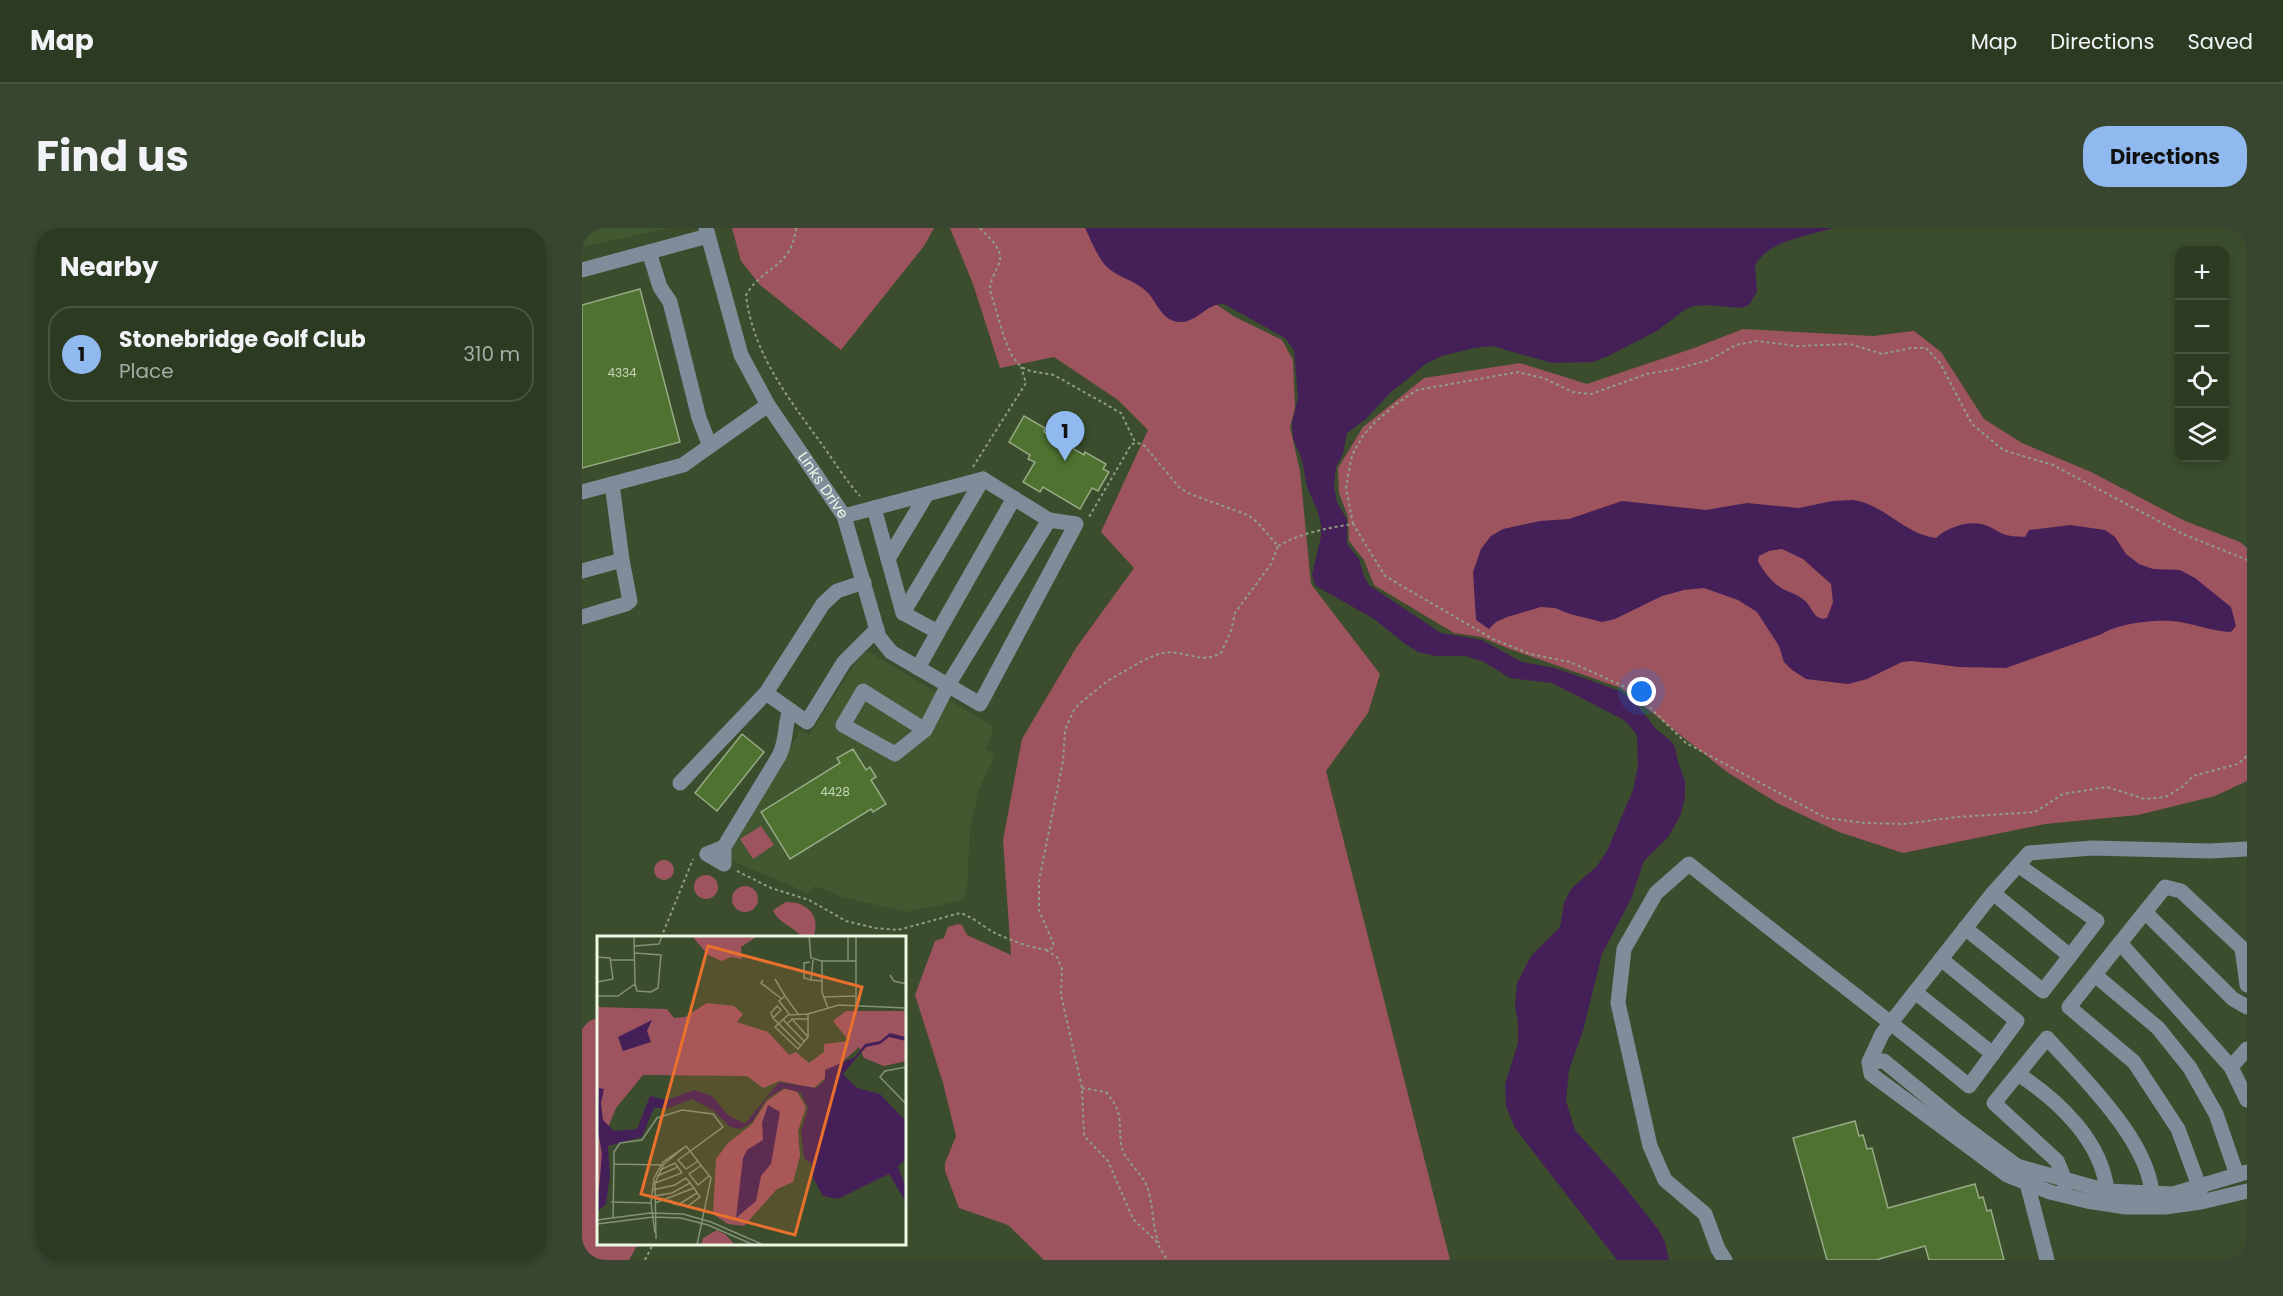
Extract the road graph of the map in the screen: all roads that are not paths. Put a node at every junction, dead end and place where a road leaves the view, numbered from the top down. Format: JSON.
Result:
{"nodes":[{"id":1,"x":707,"y":232,"type":"edge"},
{"id":2,"x":649,"y":252,"type":"junction"},
{"id":3,"x":582,"y":270,"type":"edge"},
{"id":4,"x":768,"y":405,"type":"junction"},
{"id":5,"x":710,"y":446,"type":"junction"},
{"id":6,"x":983,"y":479,"type":"junction"},
{"id":7,"x":612,"y":484,"type":"junction"},
{"id":8,"x":582,"y":492,"type":"edge"},
{"id":9,"x":927,"y":494,"type":"junction"},
{"id":10,"x":1014,"y":498,"type":"junction"},
{"id":11,"x":874,"y":508,"type":"junction"},
{"id":12,"x":844,"y":516,"type":"junction"},
{"id":13,"x":1049,"y":520,"type":"junction"},
{"id":14,"x":888,"y":559,"type":"junction"},
{"id":15,"x":622,"y":560,"type":"junction"},
{"id":16,"x":582,"y":571,"type":"edge"},
{"id":17,"x":864,"y":582,"type":"junction"},
{"id":18,"x":903,"y":613,"type":"junction"},
{"id":19,"x":582,"y":617,"type":"edge"},
{"id":20,"x":877,"y":629,"type":"junction"},
{"id":21,"x":938,"y":632,"type":"junction"},
{"id":22,"x":918,"y":668,"type":"junction"},
{"id":23,"x":948,"y":685,"type":"junction"},
{"id":24,"x":766,"y":693,"type":"junction"},
{"id":25,"x":790,"y":710,"type":"junction"},
{"id":26,"x":925,"y":730,"type":"junction"},
{"id":27,"x":680,"y":783,"type":"dead end"},
{"id":28,"x":724,"y":847,"type":"junction"},
{"id":29,"x":2247,"y":849,"type":"edge"},
{"id":30,"x":2018,"y":865,"type":"junction"},
{"id":31,"x":1993,"y":893,"type":"junction"},
{"id":32,"x":2145,"y":912,"type":"junction"},
{"id":33,"x":1965,"y":928,"type":"junction"},
{"id":34,"x":2120,"y":944,"type":"junction"},
{"id":35,"x":2070,"y":956,"type":"junction"},
{"id":36,"x":1941,"y":959,"type":"junction"},
{"id":37,"x":2095,"y":975,"type":"junction"},
{"id":38,"x":2247,"y":985,"type":"edge"},
{"id":39,"x":1915,"y":992,"type":"junction"},
{"id":40,"x":2247,"y":1007,"type":"edge"},
{"id":41,"x":1891,"y":1022,"type":"junction"},
{"id":42,"x":2247,"y":1049,"type":"edge"},
{"id":43,"x":1993,"y":1054,"type":"junction"},
{"id":44,"x":2231,"y":1067,"type":"junction"},
{"id":45,"x":2018,"y":1074,"type":"junction"},
{"id":46,"x":2247,"y":1100,"type":"edge"},
{"id":47,"x":2242,"y":1174,"type":"edge"},
{"id":48,"x":2029,"y":1177,"type":"junction"},
{"id":49,"x":2065,"y":1180,"type":"junction"},
{"id":50,"x":2199,"y":1186,"type":"junction"},
{"id":51,"x":2107,"y":1191,"type":"junction"},
{"id":52,"x":2247,"y":1191,"type":"edge"},
{"id":53,"x":2064,"y":1196,"type":"junction"},
{"id":54,"x":2152,"y":1200,"type":"junction"},
{"id":55,"x":2201,"y":1202,"type":"junction"},
{"id":56,"x":1725,"y":1260,"type":"edge"},
{"id":57,"x":2048,"y":1260,"type":"edge"}],
"edges":[{"from":1,"to":2,"type":"street"},
{"from":1,"to":4,"type":"street","name":"Links Drive"},
{"from":2,"to":3,"type":"street"},
{"from":2,"to":5,"type":"street"},
{"from":4,"to":5,"type":"street"},
{"from":4,"to":12,"type":"street","name":"Links Drive"},
{"from":5,"to":7,"type":"street"},
{"from":6,"to":9,"type":"street"},
{"from":6,"to":10,"type":"street"},
{"from":6,"to":18,"type":"street"},
{"from":7,"to":8,"type":"street"},
{"from":7,"to":15,"type":"street"},
{"from":9,"to":11,"type":"street"},
{"from":9,"to":14,"type":"street"},
{"from":10,"to":13,"type":"street"},
{"from":10,"to":21,"type":"street"},
{"from":11,"to":12,"type":"street"},
{"from":11,"to":14,"type":"street"},
{"from":12,"to":17,"type":"street","name":"Links Drive"},
{"from":13,"to":23,"type":"street"},
{"from":13,"to":23,"type":"street","name":"Links Drive"},
{"from":14,"to":18,"type":"street"},
{"from":15,"to":16,"type":"street"},
{"from":15,"to":19,"type":"street"},
{"from":17,"to":20,"type":"street","name":"Links Drive"},
{"from":17,"to":24,"type":"street"},
{"from":18,"to":21,"type":"street"},
{"from":20,"to":22,"type":"street","name":"Links Drive"},
{"from":20,"to":25,"type":"street"},
{"from":21,"to":22,"type":"street"},
{"from":22,"to":23,"type":"street","name":"Links Drive"},
{"from":23,"to":26,"type":"street"},
{"from":24,"to":25,"type":"street"},
{"from":24,"to":27,"type":"street"},
{"from":25,"to":28,"type":"street"},
{"from":26,"to":26,"type":"street"},
{"from":28,"to":28,"type":"street"},
{"from":29,"to":30,"type":"street"},
{"from":30,"to":31,"type":"street"},
{"from":30,"to":35,"type":"street"},
{"from":31,"to":33,"type":"street"},
{"from":31,"to":35,"type":"street"},
{"from":32,"to":34,"type":"street"},
{"from":32,"to":38,"type":"street"},
{"from":32,"to":40,"type":"street"},
{"from":33,"to":35,"type":"street"},
{"from":33,"to":36,"type":"street"},
{"from":34,"to":37,"type":"street"},
{"from":34,"to":44,"type":"street"},
{"from":36,"to":39,"type":"street"},
{"from":36,"to":43,"type":"street"},
{"from":37,"to":47,"type":"street"},
{"from":37,"to":50,"type":"street"},
{"from":39,"to":41,"type":"street"},
{"from":39,"to":43,"type":"street"},
{"from":41,"to":43,"type":"street"},
{"from":41,"to":48,"type":"street"},
{"from":41,"to":56,"type":"street"},
{"from":42,"to":44,"type":"street"},
{"from":44,"to":46,"type":"street"},
{"from":45,"to":49,"type":"street"},
{"from":45,"to":51,"type":"street"},
{"from":45,"to":54,"type":"street"},
{"from":47,"to":50,"type":"street"},
{"from":48,"to":49,"type":"street"},
{"from":48,"to":53,"type":"street"},
{"from":48,"to":57,"type":"street"},
{"from":49,"to":51,"type":"street"},
{"from":49,"to":53,"type":"street"},
{"from":50,"to":54,"type":"street"},
{"from":50,"to":55,"type":"street"},
{"from":51,"to":54,"type":"street"},
{"from":52,"to":55,"type":"street"},
{"from":53,"to":54,"type":"street"},
{"from":54,"to":55,"type":"street"}]}
